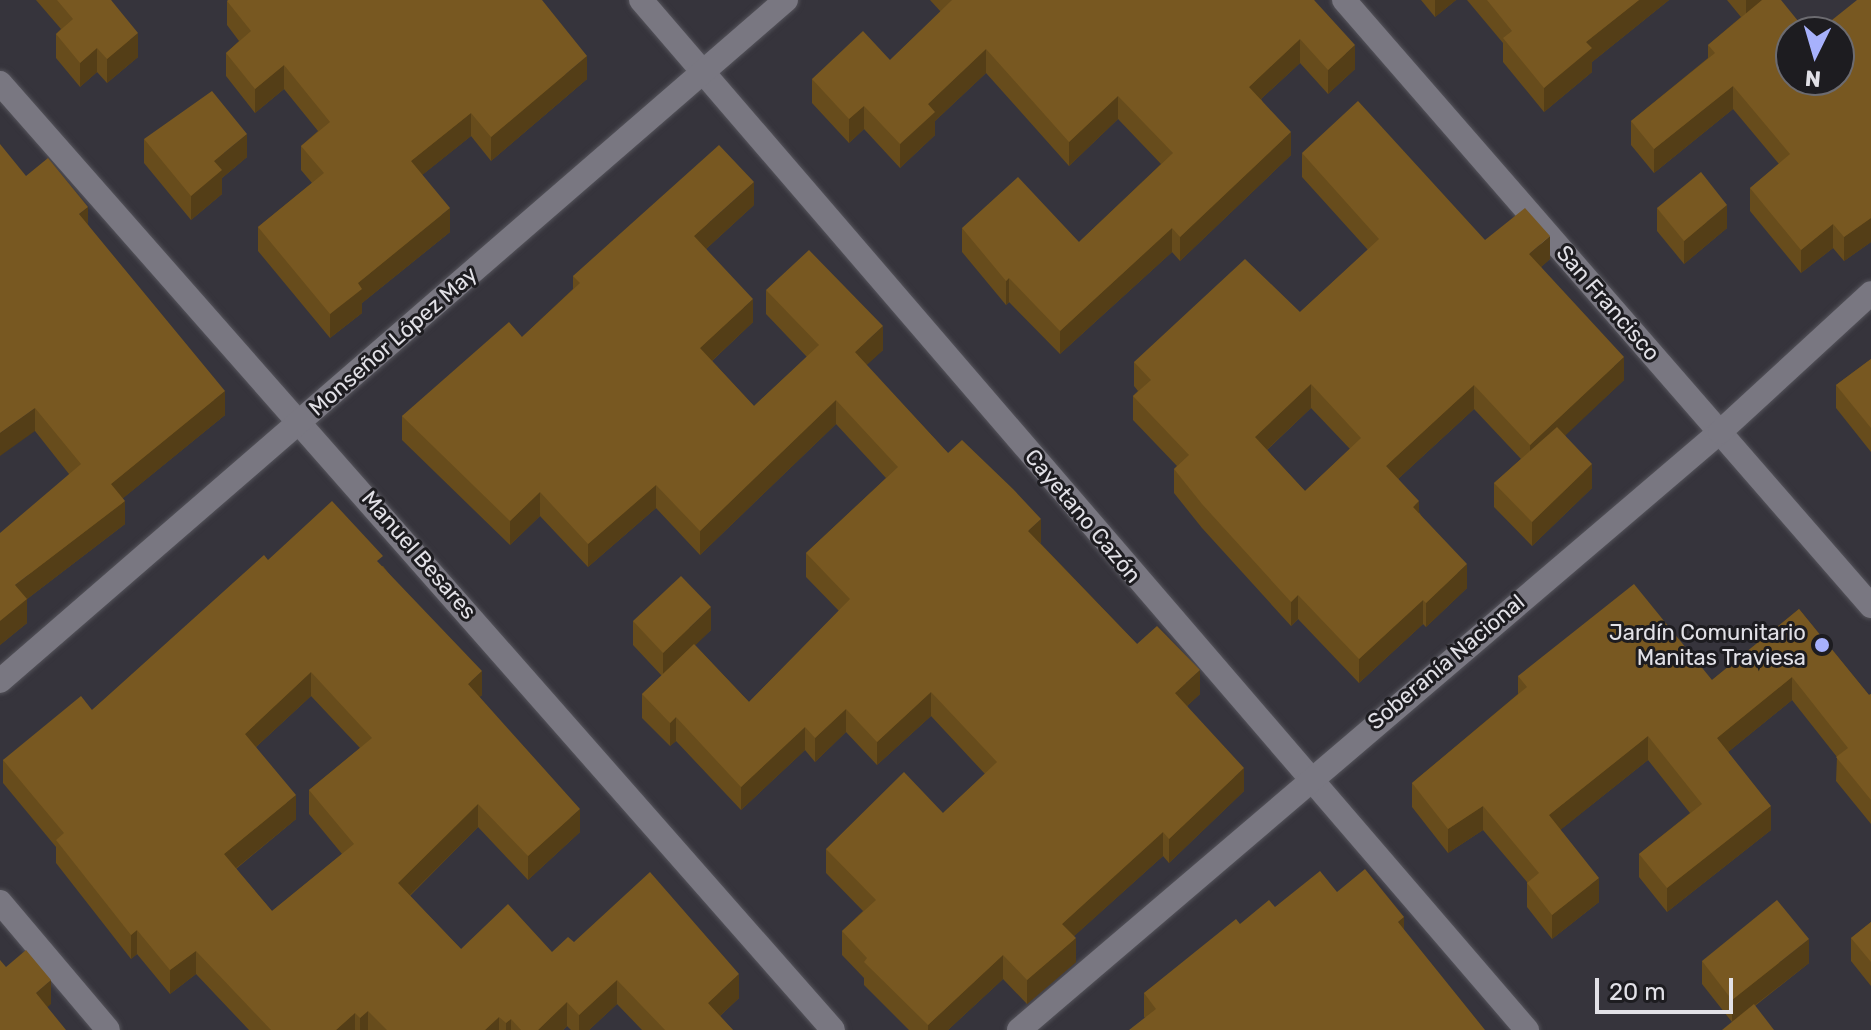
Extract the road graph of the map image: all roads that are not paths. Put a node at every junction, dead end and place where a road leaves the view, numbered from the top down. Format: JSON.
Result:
{"nodes":[{"id":1,"x":641,"y":0,"type":"edge"},
{"id":2,"x":786,"y":0,"type":"edge"},
{"id":3,"x":1344,"y":0,"type":"edge"},
{"id":4,"x":703,"y":71,"type":"junction"},
{"id":5,"x":0,"y":83,"type":"edge"},
{"id":6,"x":1871,"y":293,"type":"edge"},
{"id":7,"x":301,"y":420,"type":"junction"},
{"id":8,"x":1720,"y":432,"type":"junction"},
{"id":9,"x":1871,"y":606,"type":"edge"},
{"id":10,"x":0,"y":681,"type":"edge"},
{"id":11,"x":1307,"y":779,"type":"junction"},
{"id":12,"x":0,"y":902,"type":"edge"},
{"id":13,"x":108,"y":1030,"type":"edge"},
{"id":14,"x":833,"y":1030,"type":"edge"},
{"id":15,"x":1019,"y":1030,"type":"edge"},
{"id":16,"x":1527,"y":1030,"type":"edge"}],
"edges":[{"from":1,"to":4,"type":"street","name":"Cayetano Cazón"},
{"from":2,"to":4,"type":"street","name":"Monseñor López May"},
{"from":3,"to":8,"type":"street","name":"San Francisco"},
{"from":4,"to":7,"type":"street","name":"Monseñor López May"},
{"from":4,"to":11,"type":"street","name":"Cayetano Cazón"},
{"from":5,"to":7,"type":"street","name":"Manuel Besares"},
{"from":6,"to":8,"type":"street","name":"Soberanía Nacional"},
{"from":7,"to":10,"type":"street","name":"Monseñor López May"},
{"from":7,"to":14,"type":"street","name":"Manuel Besares"},
{"from":8,"to":9,"type":"street","name":"San Francisco"},
{"from":8,"to":11,"type":"street","name":"Soberanía Nacional"},
{"from":11,"to":15,"type":"street","name":"Soberanía Nacional"},
{"from":11,"to":16,"type":"street","name":"Cayetano Cazón"},
{"from":12,"to":13,"type":"street"}]}
